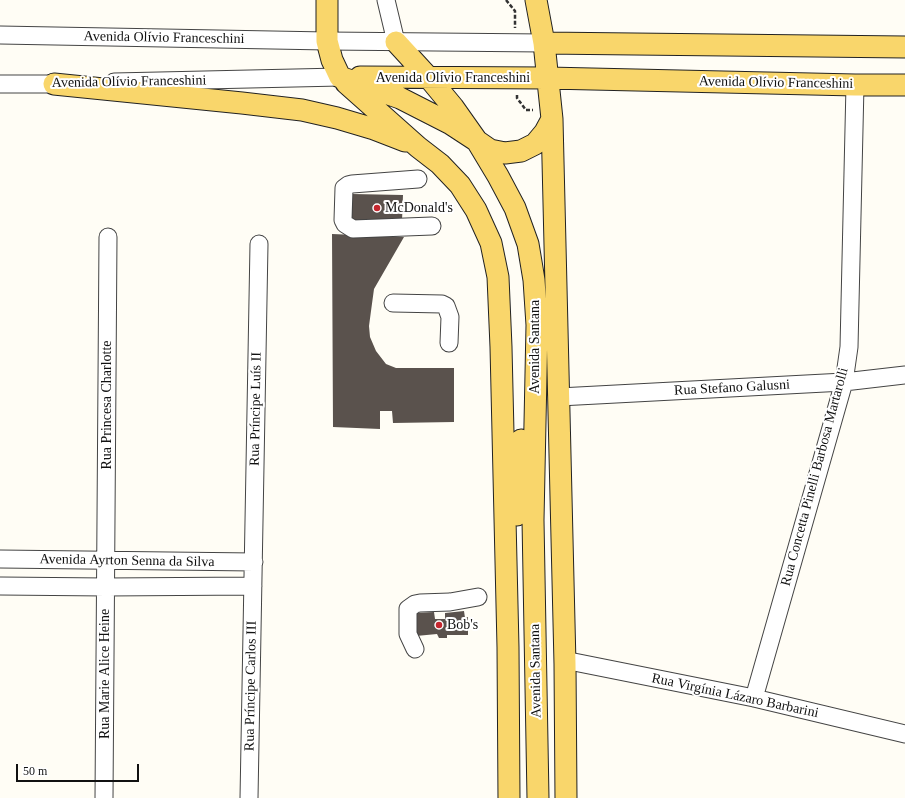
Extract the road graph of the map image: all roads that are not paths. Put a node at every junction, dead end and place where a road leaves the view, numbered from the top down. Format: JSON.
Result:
{"nodes":[{"id":1,"x":327,"y":0,"type":"edge"},
{"id":2,"x":536,"y":0,"type":"edge"},
{"id":3,"x":390,"y":2,"type":"edge"},
{"id":4,"x":0,"y":35,"type":"edge"},
{"id":5,"x":327,"y":41,"type":"junction"},
{"id":6,"x":396,"y":42,"type":"junction"},
{"id":7,"x":544,"y":43,"type":"junction"},
{"id":8,"x":905,"y":47,"type":"edge"},
{"id":9,"x":340,"y":77,"type":"junction"},
{"id":10,"x":429,"y":78,"type":"junction"},
{"id":11,"x":548,"y":78,"type":"junction"},
{"id":12,"x":0,"y":84,"type":"edge"},
{"id":13,"x":54,"y":84,"type":"junction"},
{"id":14,"x":855,"y":85,"type":"junction"},
{"id":15,"x":905,"y":85,"type":"edge"},
{"id":16,"x":552,"y":118,"type":"junction"},
{"id":17,"x":477,"y":141,"type":"junction"},
{"id":18,"x":418,"y":147,"type":"junction"},
{"id":19,"x":418,"y":179,"type":"dead end"},
{"id":20,"x":432,"y":226,"type":"dead end"},
{"id":21,"x":108,"y":237,"type":"dead end"},
{"id":22,"x":260,"y":244,"type":"dead end"},
{"id":23,"x":393,"y":304,"type":"dead end"},
{"id":24,"x":537,"y":326,"type":"junction"},
{"id":25,"x":449,"y":343,"type":"dead end"},
{"id":26,"x":905,"y":375,"type":"edge"},
{"id":27,"x":844,"y":382,"type":"junction"},
{"id":28,"x":559,"y":397,"type":"junction"},
{"id":29,"x":0,"y":559,"type":"edge"},
{"id":30,"x":106,"y":574,"type":"junction"},
{"id":31,"x":253,"y":574,"type":"junction"},
{"id":32,"x":0,"y":586,"type":"edge"},
{"id":33,"x":506,"y":591,"type":"junction"},
{"id":34,"x":478,"y":597,"type":"dead end"},
{"id":35,"x":415,"y":649,"type":"dead end"},
{"id":36,"x":565,"y":664,"type":"junction"},
{"id":37,"x":754,"y":698,"type":"junction"},
{"id":38,"x":905,"y":734,"type":"edge"},
{"id":39,"x":538,"y":790,"type":"edge"},
{"id":40,"x":104,"y":798,"type":"edge"},
{"id":41,"x":249,"y":798,"type":"edge"},
{"id":42,"x":509,"y":798,"type":"edge"},
{"id":43,"x":566,"y":798,"type":"edge"}],
"edges":[{"from":1,"to":5,"type":"main road"},
{"from":2,"to":7,"type":"main road","name":"Avenida Santana"},
{"from":3,"to":6,"type":"street"},
{"from":4,"to":5,"type":"street","name":"Avenida Olívio Franceschini"},
{"from":5,"to":6,"type":"street"},
{"from":5,"to":9,"type":"main road"},
{"from":6,"to":7,"type":"street"},
{"from":6,"to":10,"type":"main road"},
{"from":7,"to":8,"type":"main road"},
{"from":7,"to":11,"type":"main road","name":"Avenida Santana"},
{"from":9,"to":10,"type":"main road","name":"Avenida Olívio Franceshini"},
{"from":9,"to":13,"type":"street","name":"Avenida Olívio Franceshini"},
{"from":9,"to":17,"type":"main road","name":"Avenida Santana"},
{"from":9,"to":18,"type":"main road"},
{"from":10,"to":11,"type":"main road","name":"Avenida Olívio Franceshini"},
{"from":10,"to":17,"type":"main road"},
{"from":11,"to":14,"type":"main road","name":"Avenida Olívio Franceshini"},
{"from":11,"to":16,"type":"main road","name":"Avenida Santana"},
{"from":12,"to":13,"type":"street","name":"Avenida Olívio Franceshini"},
{"from":13,"to":18,"type":"main road"},
{"from":14,"to":15,"type":"main road","name":"Avenida Olívio Franceshini"},
{"from":14,"to":27,"type":"street","name":"Rua Concetta Pinelli Barbosa Martarolli"},
{"from":16,"to":17,"type":"main road"},
{"from":16,"to":28,"type":"main road","name":"Avenida Santana"},
{"from":17,"to":24,"type":"main road","name":"Avenida Santana"},
{"from":18,"to":33,"type":"main road"},
{"from":19,"to":20,"type":"street"},
{"from":21,"to":30,"type":"street","name":"Rua Princesa Charlotte"},
{"from":22,"to":31,"type":"street","name":"Rua Príncipe Luís II"},
{"from":23,"to":25,"type":"street"},
{"from":24,"to":33,"type":"main road"},
{"from":24,"to":39,"type":"main road","name":"Avenida Santana"},
{"from":26,"to":27,"type":"street","name":"Rua Stefano Galusni"},
{"from":27,"to":28,"type":"street","name":"Rua Stefano Galusni"},
{"from":27,"to":37,"type":"street","name":"Rua Concetta Pinelli Barbosa Martarolli"},
{"from":28,"to":36,"type":"main road","name":"Avenida Santana"},
{"from":29,"to":30,"type":"street","name":"Avenida Ayrton Senna da Silva"},
{"from":30,"to":31,"type":"street","name":"Avenida Ayrton Senna da Silva"},
{"from":30,"to":31,"type":"street","name":"Avenida Ayrton Senna da Silva"},
{"from":30,"to":32,"type":"street","name":"Avenida Ayrton Senna da Silva"},
{"from":30,"to":40,"type":"street","name":"Rua Marie Alice Heine"},
{"from":31,"to":41,"type":"street","name":"Rua Príncipe Carlos III"},
{"from":33,"to":42,"type":"main road"},
{"from":34,"to":35,"type":"street"},
{"from":36,"to":37,"type":"street","name":"Rua Virgínia Lázaro Barbarini"},
{"from":36,"to":39,"type":"main road"},
{"from":36,"to":43,"type":"main road","name":"Avenida Santana"},
{"from":37,"to":38,"type":"street","name":"Rua Virgínia Lázaro Barbarini"}]}
